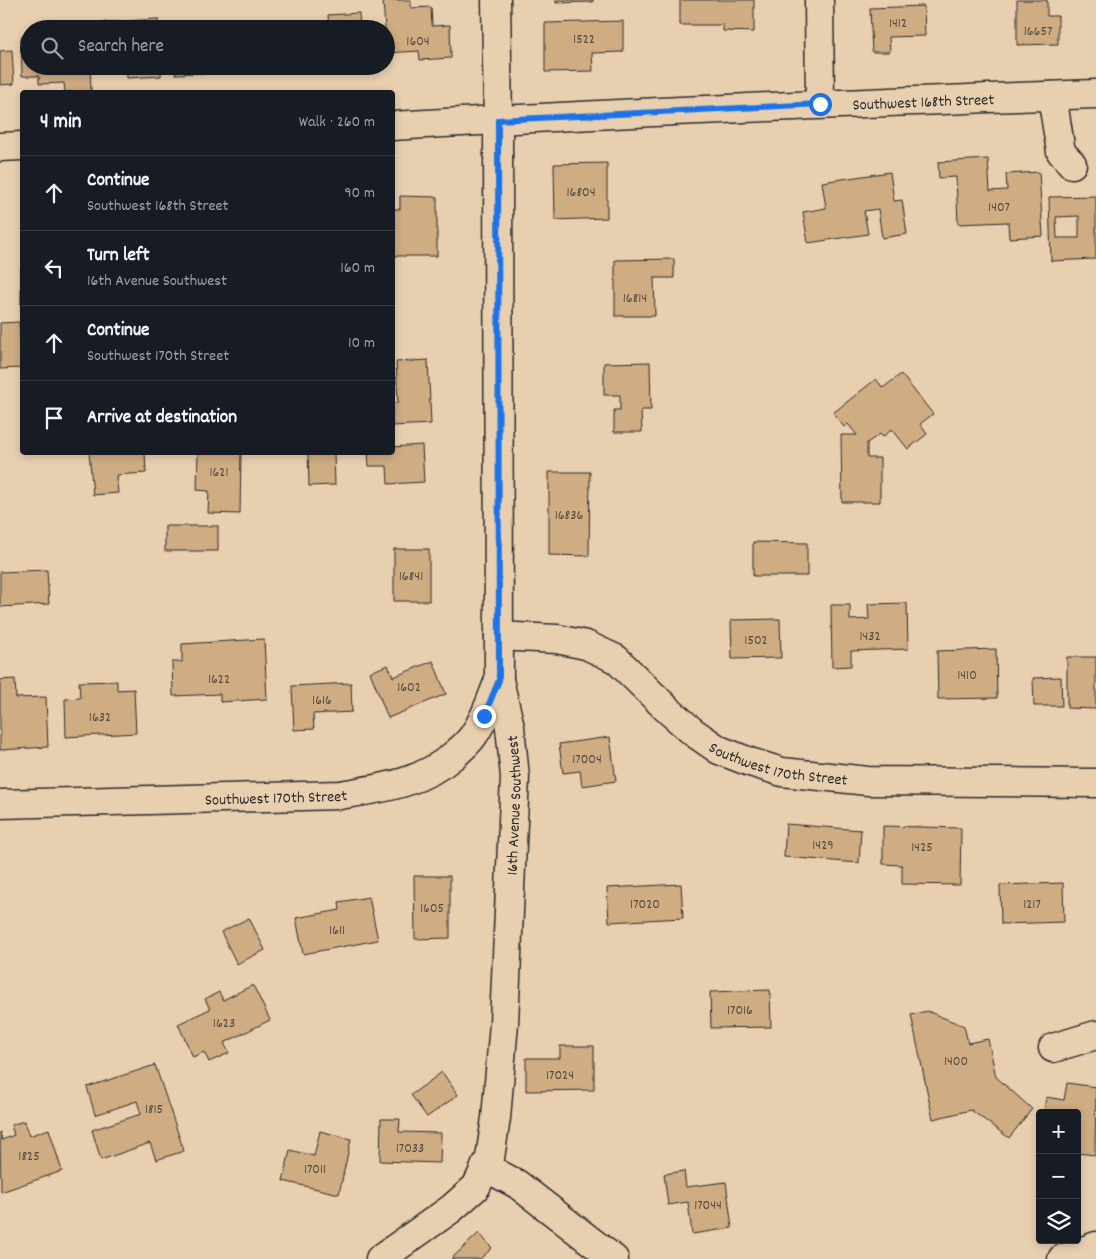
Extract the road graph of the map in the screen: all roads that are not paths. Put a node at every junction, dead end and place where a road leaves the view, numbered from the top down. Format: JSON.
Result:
{"nodes":[{"id":1,"x":496,"y":0,"type":"edge"},
{"id":2,"x":819,"y":0,"type":"edge"},
{"id":3,"x":1096,"y":94,"type":"edge"},
{"id":4,"x":1052,"y":96,"type":"junction"},
{"id":5,"x":820,"y":104,"type":"junction"},
{"id":6,"x":498,"y":120,"type":"junction"},
{"id":7,"x":395,"y":126,"type":"edge"},
{"id":8,"x":20,"y":146,"type":"edge"},
{"id":9,"x":0,"y":147,"type":"edge"},
{"id":10,"x":1072,"y":164,"type":"dead end"},
{"id":11,"x":499,"y":636,"type":"junction"},
{"id":12,"x":499,"y":680,"type":"junction"},
{"id":13,"x":1096,"y":783,"type":"edge"},
{"id":14,"x":0,"y":804,"type":"edge"},
{"id":15,"x":1096,"y":1036,"type":"edge"},
{"id":16,"x":1054,"y":1048,"type":"dead end"},
{"id":17,"x":485,"y":1167,"type":"junction"},
{"id":18,"x":1096,"y":1246,"type":"edge"},
{"id":19,"x":380,"y":1259,"type":"edge"},
{"id":20,"x":614,"y":1259,"type":"edge"},
{"id":21,"x":1062,"y":1259,"type":"edge"}],
"edges":[{"from":1,"to":6,"type":"street","name":"16th Avenue Southwest"},
{"from":2,"to":5,"type":"street"},
{"from":3,"to":4,"type":"street","name":"Southwest 168th Street"},
{"from":4,"to":5,"type":"street","name":"Southwest 168th Street"},
{"from":4,"to":10,"type":"street"},
{"from":5,"to":6,"type":"street","name":"Southwest 168th Street"},
{"from":6,"to":7,"type":"street","name":"Southwest 168th Street"},
{"from":6,"to":11,"type":"street","name":"16th Avenue Southwest"},
{"from":8,"to":9,"type":"street"},
{"from":11,"to":12,"type":"street","name":"16th Avenue Southwest"},
{"from":11,"to":13,"type":"street","name":"Southwest 170th Street"},
{"from":12,"to":14,"type":"street","name":"Southwest 170th Street"},
{"from":12,"to":17,"type":"street","name":"16th Avenue Southwest"},
{"from":15,"to":16,"type":"street"},
{"from":17,"to":19,"type":"street","name":"16th Avenue Southwest"},
{"from":17,"to":20,"type":"street"},
{"from":18,"to":21,"type":"street"}]}
